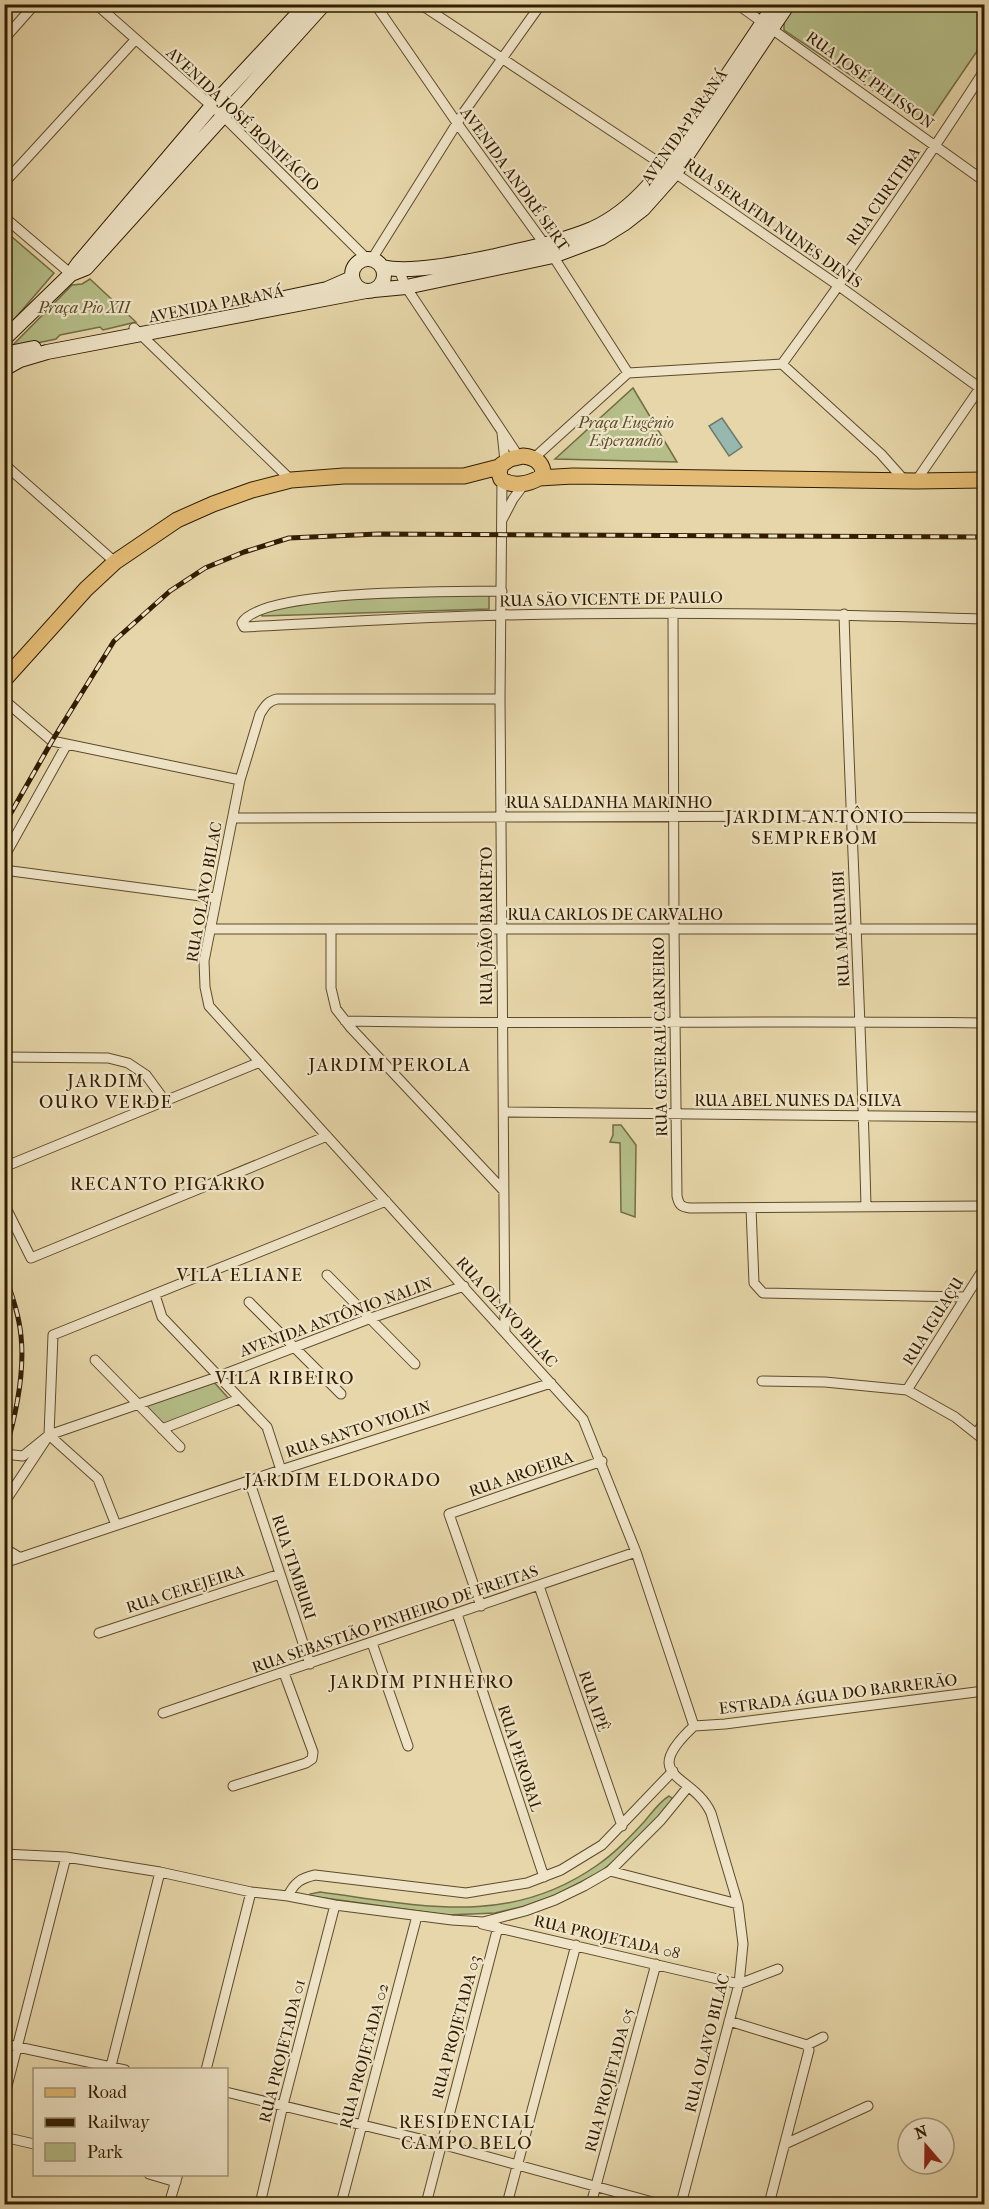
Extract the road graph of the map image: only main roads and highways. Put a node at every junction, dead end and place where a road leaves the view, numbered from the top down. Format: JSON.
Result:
{"nodes":[{"id":1,"x":306,"y":4,"type":"edge"},
{"id":2,"x":324,"y":4,"type":"edge"},
{"id":3,"x":775,"y":4,"type":"edge"},
{"id":4,"x":788,"y":4,"type":"edge"},
{"id":5,"x":767,"y":25,"type":"junction"},
{"id":6,"x":287,"y":35,"type":"junction"},
{"id":7,"x":374,"y":262,"type":"junction"},
{"id":8,"x":479,"y":266,"type":"junction"},
{"id":9,"x":352,"y":278,"type":"junction"},
{"id":10,"x":370,"y":291,"type":"junction"},
{"id":11,"x":224,"y":315,"type":"junction"},
{"id":12,"x":137,"y":332,"type":"junction"},
{"id":13,"x":4,"y":339,"type":"edge"},
{"id":14,"x":4,"y":354,"type":"edge"},
{"id":15,"x":4,"y":369,"type":"edge"},
{"id":16,"x":984,"y":480,"type":"edge"},
{"id":17,"x":32,"y":648,"type":"junction"},
{"id":18,"x":4,"y":662,"type":"edge"},
{"id":19,"x":4,"y":680,"type":"edge"}],
"edges":[{"from":1,"to":6,"type":"main road"},
{"from":2,"to":6,"type":"main road"},
{"from":3,"to":5,"type":"main road","name":"AVENIDA PARANÁ"},
{"from":4,"to":5,"type":"main road","name":"AVENIDA PARANÁ"},
{"from":5,"to":8,"type":"main road","name":"AVENIDA PARANÁ"},
{"from":6,"to":13,"type":"main road"},
{"from":7,"to":8,"type":"main road","name":"AVENIDA PARANÁ"},
{"from":7,"to":9,"type":"main road"},
{"from":7,"to":10,"type":"main road"},
{"from":8,"to":10,"type":"main road","name":"AVENIDA PARANÁ"},
{"from":9,"to":10,"type":"main road"},
{"from":9,"to":11,"type":"main road","name":"AVENIDA PARANÁ"},
{"from":10,"to":11,"type":"main road","name":"AVENIDA PARANÁ"},
{"from":11,"to":12,"type":"main road","name":"AVENIDA PARANÁ"},
{"from":12,"to":14,"type":"main road","name":"AVENIDA PARANÁ"},
{"from":12,"to":15,"type":"main road","name":"AVENIDA PARANÁ"},
{"from":16,"to":17,"type":"main road"},
{"from":17,"to":18,"type":"main road"},
{"from":17,"to":19,"type":"main road"}]}
